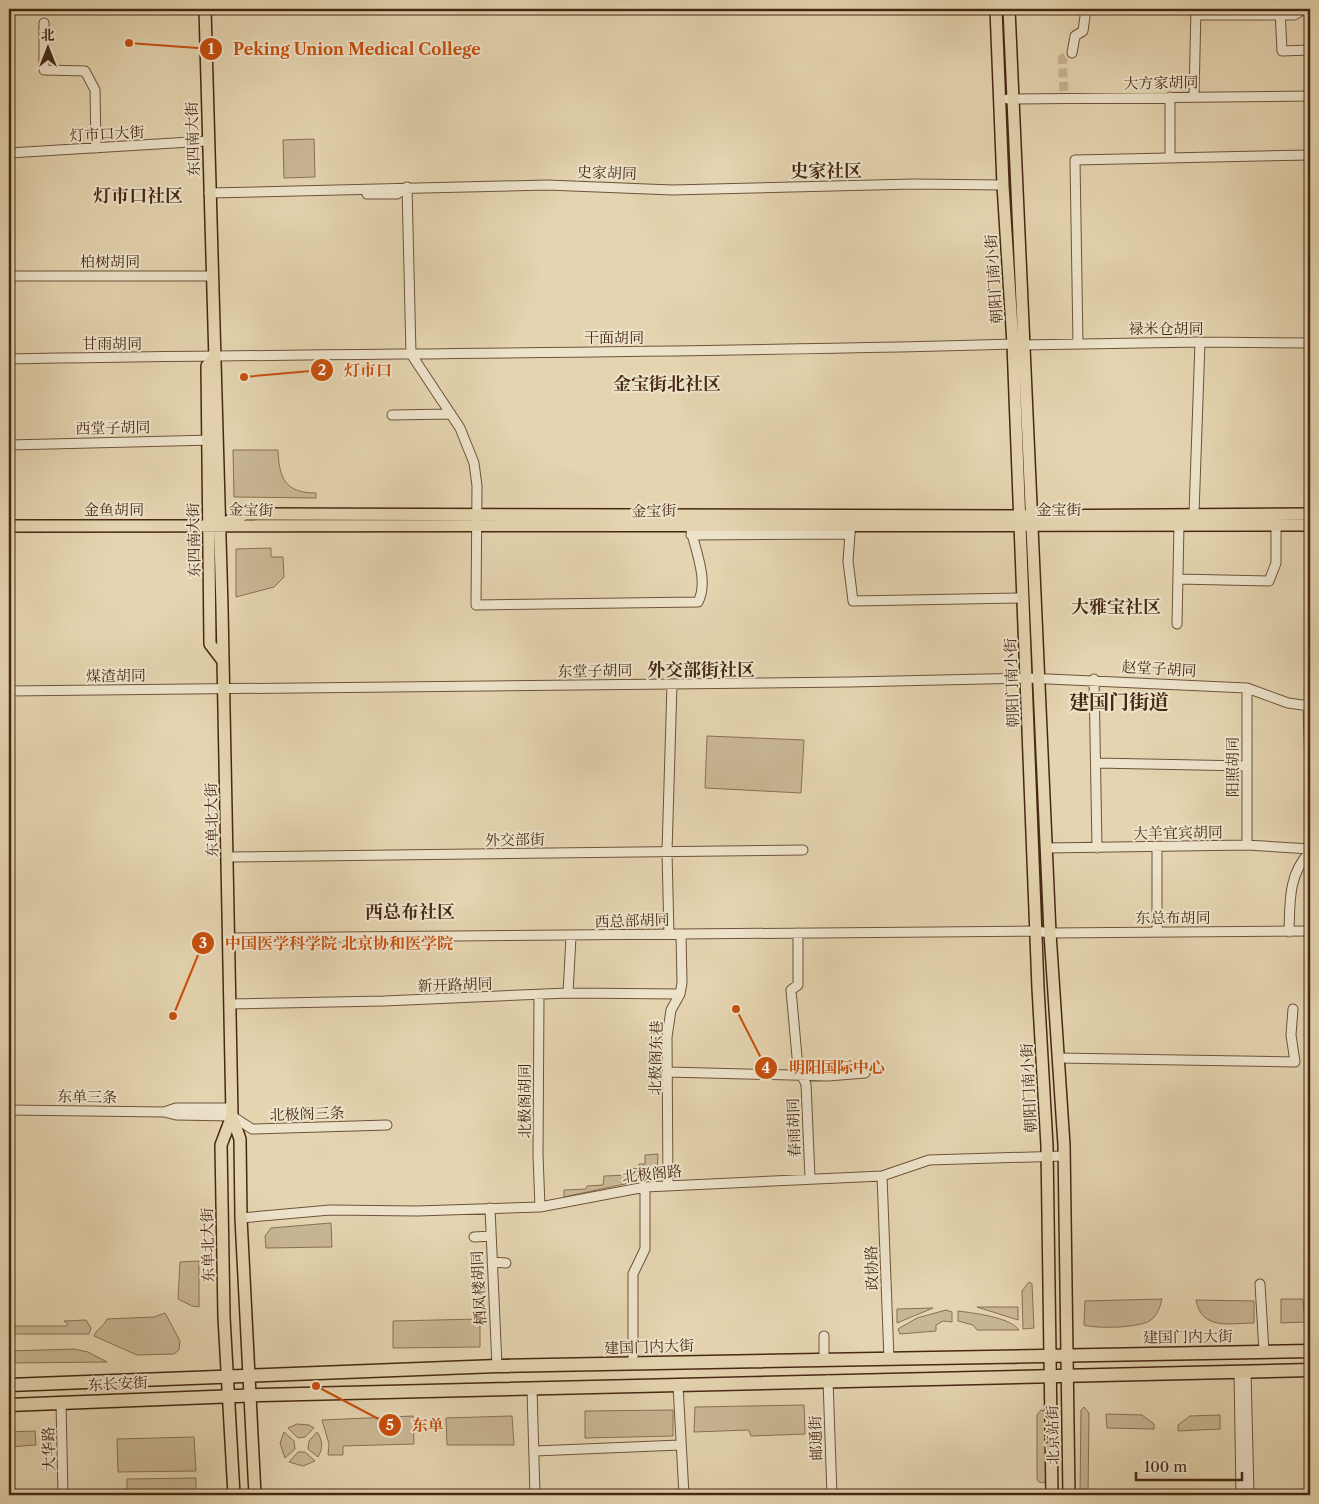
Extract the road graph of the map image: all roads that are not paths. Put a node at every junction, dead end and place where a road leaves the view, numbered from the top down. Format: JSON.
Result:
{"nodes":[{"id":1,"x":205,"y":9,"type":"edge"},
{"id":2,"x":996,"y":9,"type":"edge"},
{"id":3,"x":1009,"y":9,"type":"edge"},
{"id":4,"x":1086,"y":9,"type":"edge"},
{"id":5,"x":1304,"y":9,"type":"edge"},
{"id":6,"x":1196,"y":12,"type":"edge"},
{"id":7,"x":1280,"y":12,"type":"edge"},
{"id":8,"x":44,"y":23,"type":"dead end"},
{"id":9,"x":1310,"y":50,"type":"edge"},
{"id":10,"x":1072,"y":53,"type":"tunnel mouth"},
{"id":11,"x":1194,"y":96,"type":"junction"},
{"id":12,"x":1310,"y":96,"type":"edge"},
{"id":13,"x":1170,"y":97,"type":"junction"},
{"id":14,"x":1000,"y":98,"type":"junction"},
{"id":15,"x":1012,"y":99,"type":"junction"},
{"id":16,"x":207,"y":141,"type":"junction"},
{"id":17,"x":96,"y":148,"type":"junction"},
{"id":18,"x":9,"y":153,"type":"edge"},
{"id":19,"x":1310,"y":155,"type":"edge"},
{"id":20,"x":1170,"y":158,"type":"junction"},
{"id":21,"x":1003,"y":185,"type":"junction"},
{"id":22,"x":407,"y":187,"type":"junction"},
{"id":23,"x":209,"y":195,"type":"junction"},
{"id":24,"x":9,"y":276,"type":"edge"},
{"id":25,"x":212,"y":276,"type":"junction"},
{"id":26,"x":1200,"y":342,"type":"junction"},
{"id":27,"x":1018,"y":344,"type":"junction"},
{"id":28,"x":1078,"y":344,"type":"junction"},
{"id":29,"x":1310,"y":344,"type":"edge"},
{"id":30,"x":411,"y":354,"type":"junction"},
{"id":31,"x":215,"y":357,"type":"junction"},
{"id":32,"x":9,"y":359,"type":"edge"},
{"id":33,"x":451,"y":414,"type":"junction"},
{"id":34,"x":392,"y":415,"type":"dead end"},
{"id":35,"x":212,"y":440,"type":"junction"},
{"id":36,"x":9,"y":444,"type":"edge"},
{"id":37,"x":1194,"y":514,"type":"junction"},
{"id":38,"x":1310,"y":514,"type":"edge"},
{"id":39,"x":477,"y":521,"type":"junction"},
{"id":40,"x":1025,"y":521,"type":"junction"},
{"id":41,"x":215,"y":524,"type":"junction"},
{"id":42,"x":850,"y":525,"type":"junction"},
{"id":43,"x":1179,"y":525,"type":"junction"},
{"id":44,"x":1276,"y":525,"type":"junction"},
{"id":45,"x":1310,"y":525,"type":"edge"},
{"id":46,"x":9,"y":526,"type":"edge"},
{"id":47,"x":690,"y":526,"type":"junction"},
{"id":48,"x":1178,"y":579,"type":"junction"},
{"id":49,"x":1023,"y":598,"type":"junction"},
{"id":50,"x":1177,"y":624,"type":"dead end"},
{"id":51,"x":1026,"y":678,"type":"junction"},
{"id":52,"x":1038,"y":678,"type":"junction"},
{"id":53,"x":1094,"y":679,"type":"junction"},
{"id":54,"x":672,"y":684,"type":"junction"},
{"id":55,"x":1247,"y":688,"type":"junction"},
{"id":56,"x":224,"y":689,"type":"junction"},
{"id":57,"x":9,"y":691,"type":"edge"},
{"id":58,"x":1309,"y":706,"type":"edge"},
{"id":59,"x":1096,"y":762,"type":"junction"},
{"id":60,"x":1310,"y":764,"type":"edge"},
{"id":61,"x":1246,"y":766,"type":"junction"},
{"id":62,"x":1247,"y":845,"type":"junction"},
{"id":63,"x":1158,"y":847,"type":"junction"},
{"id":64,"x":1047,"y":848,"type":"junction"},
{"id":65,"x":1096,"y":848,"type":"junction"},
{"id":66,"x":803,"y":850,"type":"dead end"},
{"id":67,"x":1310,"y":850,"type":"edge"},
{"id":68,"x":667,"y":852,"type":"junction"},
{"id":69,"x":227,"y":857,"type":"junction"},
{"id":70,"x":1036,"y":931,"type":"junction"},
{"id":71,"x":1157,"y":931,"type":"junction"},
{"id":72,"x":1310,"y":931,"type":"edge"},
{"id":73,"x":1289,"y":932,"type":"junction"},
{"id":74,"x":798,"y":933,"type":"junction"},
{"id":75,"x":1050,"y":933,"type":"junction"},
{"id":76,"x":669,"y":934,"type":"junction"},
{"id":77,"x":681,"y":934,"type":"junction"},
{"id":78,"x":570,"y":937,"type":"junction"},
{"id":79,"x":229,"y":938,"type":"junction"},
{"id":80,"x":568,"y":994,"type":"junction"},
{"id":81,"x":680,"y":994,"type":"junction"},
{"id":82,"x":539,"y":996,"type":"junction"},
{"id":83,"x":230,"y":1004,"type":"junction"},
{"id":84,"x":1293,"y":1009,"type":"dead end"},
{"id":85,"x":1058,"y":1058,"type":"junction"},
{"id":86,"x":668,"y":1072,"type":"junction"},
{"id":87,"x":865,"y":1073,"type":"dead end"},
{"id":88,"x":801,"y":1074,"type":"junction"},
{"id":89,"x":9,"y":1110,"type":"edge"},
{"id":90,"x":232,"y":1112,"type":"junction"},
{"id":91,"x":386,"y":1125,"type":"dead end"},
{"id":92,"x":1048,"y":1156,"type":"junction"},
{"id":93,"x":1064,"y":1156,"type":"junction"},
{"id":94,"x":882,"y":1176,"type":"junction"},
{"id":95,"x":810,"y":1178,"type":"junction"},
{"id":96,"x":668,"y":1185,"type":"junction"},
{"id":97,"x":645,"y":1187,"type":"junction"},
{"id":98,"x":540,"y":1207,"type":"junction"},
{"id":99,"x":490,"y":1208,"type":"junction"},
{"id":100,"x":241,"y":1218,"type":"junction"},
{"id":101,"x":491,"y":1236,"type":"junction"},
{"id":102,"x":474,"y":1237,"type":"dead end"},
{"id":103,"x":492,"y":1262,"type":"junction"},
{"id":104,"x":506,"y":1263,"type":"dead end"},
{"id":105,"x":1260,"y":1284,"type":"dead end"},
{"id":106,"x":824,"y":1336,"type":"dead end"},
{"id":107,"x":1310,"y":1351,"type":"edge"},
{"id":108,"x":1264,"y":1352,"type":"junction"},
{"id":109,"x":1049,"y":1356,"type":"junction"},
{"id":110,"x":1067,"y":1356,"type":"junction"},
{"id":111,"x":889,"y":1359,"type":"junction"},
{"id":112,"x":824,"y":1360,"type":"junction"},
{"id":113,"x":633,"y":1364,"type":"junction"},
{"id":114,"x":497,"y":1366,"type":"junction"},
{"id":115,"x":1310,"y":1370,"type":"edge"},
{"id":116,"x":1243,"y":1371,"type":"junction"},
{"id":117,"x":228,"y":1375,"type":"junction"},
{"id":118,"x":250,"y":1375,"type":"junction"},
{"id":119,"x":1049,"y":1375,"type":"junction"},
{"id":120,"x":1068,"y":1375,"type":"junction"},
{"id":121,"x":828,"y":1380,"type":"junction"},
{"id":122,"x":9,"y":1385,"type":"edge"},
{"id":123,"x":678,"y":1385,"type":"junction"},
{"id":124,"x":532,"y":1389,"type":"junction"},
{"id":125,"x":250,"y":1395,"type":"junction"},
{"id":126,"x":228,"y":1396,"type":"junction"},
{"id":127,"x":61,"y":1403,"type":"junction"},
{"id":128,"x":9,"y":1405,"type":"edge"},
{"id":129,"x":680,"y":1445,"type":"junction"},
{"id":130,"x":535,"y":1451,"type":"junction"},
{"id":131,"x":63,"y":1495,"type":"edge"},
{"id":132,"x":234,"y":1495,"type":"edge"},
{"id":133,"x":255,"y":1495,"type":"edge"},
{"id":134,"x":535,"y":1495,"type":"edge"},
{"id":135,"x":684,"y":1495,"type":"edge"},
{"id":136,"x":832,"y":1495,"type":"edge"},
{"id":137,"x":1052,"y":1495,"type":"edge"},
{"id":138,"x":1069,"y":1495,"type":"edge"},
{"id":139,"x":1242,"y":1495,"type":"edge"},
{"id":140,"x":1249,"y":1495,"type":"edge"}],
"edges":[{"from":1,"to":16,"type":"main road","name":"东四南大街"},
{"from":2,"to":14,"type":"main road","name":"朝阳门南小街"},
{"from":3,"to":15,"type":"main road","name":"朝阳门南小街"},
{"from":4,"to":10,"type":"street"},
{"from":5,"to":7,"type":"street"},
{"from":6,"to":7,"type":"street"},
{"from":6,"to":11,"type":"street"},
{"from":7,"to":9,"type":"street"},
{"from":8,"to":17,"type":"street"},
{"from":11,"to":12,"type":"street","name":"大方家胡同"},
{"from":11,"to":13,"type":"street","name":"大方家胡同"},
{"from":13,"to":15,"type":"street","name":"大方家胡同"},
{"from":13,"to":20,"type":"street"},
{"from":14,"to":15,"type":"street","name":"大方家胡同"},
{"from":14,"to":21,"type":"main road","name":"朝阳门南小街"},
{"from":15,"to":27,"type":"main road","name":"朝阳门南小街"},
{"from":16,"to":17,"type":"street","name":"灯市口大街"},
{"from":16,"to":23,"type":"main road","name":"东四南大街"},
{"from":17,"to":18,"type":"street","name":"灯市口大街"},
{"from":19,"to":20,"type":"street"},
{"from":20,"to":28,"type":"street"},
{"from":21,"to":22,"type":"street","name":"史家胡同"},
{"from":21,"to":27,"type":"main road","name":"朝阳门南小街"},
{"from":22,"to":23,"type":"street","name":"史家胡同"},
{"from":22,"to":30,"type":"street"},
{"from":23,"to":25,"type":"main road","name":"东四南大街"},
{"from":24,"to":25,"type":"street","name":"柏树胡同"},
{"from":25,"to":31,"type":"main road","name":"东四南大街"},
{"from":26,"to":28,"type":"street","name":"禄米仓胡同"},
{"from":26,"to":29,"type":"street","name":"禄米仓胡同"},
{"from":26,"to":37,"type":"street"},
{"from":27,"to":28,"type":"street","name":"禄米仓胡同"},
{"from":27,"to":30,"type":"street","name":"干面胡同"},
{"from":27,"to":40,"type":"main road","name":"朝阳门南小街"},
{"from":30,"to":31,"type":"street","name":"干面胡同"},
{"from":30,"to":33,"type":"street"},
{"from":31,"to":32,"type":"street","name":"甘雨胡同"},
{"from":31,"to":35,"type":"main road","name":"东四南大街"},
{"from":33,"to":34,"type":"street"},
{"from":33,"to":39,"type":"street"},
{"from":35,"to":36,"type":"street","name":"西堂子胡同"},
{"from":35,"to":41,"type":"main road","name":"东四南大街"},
{"from":37,"to":38,"type":"main road","name":"金宝街"},
{"from":37,"to":40,"type":"main road","name":"金宝街"},
{"from":39,"to":41,"type":"main road","name":"金宝街"},
{"from":39,"to":47,"type":"main road","name":"金宝街"},
{"from":39,"to":47,"type":"street"},
{"from":40,"to":42,"type":"main road","name":"金宝街"},
{"from":40,"to":43,"type":"main road","name":"金宝街"},
{"from":40,"to":49,"type":"main road","name":"朝阳门南小街"},
{"from":40,"to":52,"type":"main road","name":"朝阳门南小街"},
{"from":41,"to":46,"type":"main road","name":"金鱼胡同"},
{"from":41,"to":56,"type":"main road","name":"东单北大街"},
{"from":42,"to":47,"type":"main road","name":"金宝街"},
{"from":42,"to":47,"type":"street"},
{"from":42,"to":49,"type":"street"},
{"from":43,"to":44,"type":"main road","name":"金宝街"},
{"from":43,"to":48,"type":"street"},
{"from":44,"to":45,"type":"main road","name":"金宝街"},
{"from":44,"to":48,"type":"street"},
{"from":48,"to":50,"type":"street"},
{"from":49,"to":51,"type":"main road","name":"朝阳门南小街"},
{"from":51,"to":52,"type":"street","name":"赵堂子胡同"},
{"from":51,"to":54,"type":"street","name":"东堂子胡同"},
{"from":51,"to":70,"type":"main road","name":"朝阳门南小街"},
{"from":52,"to":53,"type":"street","name":"赵堂子胡同"},
{"from":52,"to":64,"type":"main road","name":"朝阳门南小街"},
{"from":53,"to":55,"type":"street","name":"赵堂子胡同"},
{"from":53,"to":59,"type":"street"},
{"from":54,"to":56,"type":"street","name":"东堂子胡同"},
{"from":54,"to":68,"type":"street"},
{"from":55,"to":58,"type":"street","name":"赵堂子胡同"},
{"from":55,"to":61,"type":"street","name":"阳照胡同"},
{"from":56,"to":57,"type":"street","name":"煤渣胡同"},
{"from":56,"to":69,"type":"main road","name":"东单北大街"},
{"from":58,"to":60,"type":"street"},
{"from":59,"to":61,"type":"street"},
{"from":59,"to":65,"type":"street"},
{"from":61,"to":62,"type":"street","name":"阳照胡同"},
{"from":62,"to":63,"type":"street","name":"大羊宜宾胡同"},
{"from":62,"to":67,"type":"street","name":"大羊宜宾胡同"},
{"from":63,"to":65,"type":"street","name":"大羊宜宾胡同"},
{"from":63,"to":71,"type":"street"},
{"from":64,"to":65,"type":"street","name":"大羊宜宾胡同"},
{"from":64,"to":75,"type":"main road","name":"朝阳门南小街"},
{"from":66,"to":68,"type":"street","name":"外交部街"},
{"from":67,"to":73,"type":"street"},
{"from":68,"to":69,"type":"street","name":"外交部街"},
{"from":68,"to":76,"type":"street"},
{"from":69,"to":79,"type":"main road","name":"东单北大街"},
{"from":70,"to":74,"type":"street","name":"西总部胡同"},
{"from":70,"to":75,"type":"street","name":"东总布胡同"},
{"from":70,"to":92,"type":"main road","name":"朝阳门南小街"},
{"from":71,"to":73,"type":"street","name":"东总布胡同"},
{"from":71,"to":75,"type":"street","name":"东总布胡同"},
{"from":72,"to":73,"type":"street","name":"东总布胡同"},
{"from":74,"to":77,"type":"street","name":"西总部胡同"},
{"from":74,"to":88,"type":"street","name":"春雨胡同"},
{"from":75,"to":85,"type":"main road","name":"朝阳门南小街"},
{"from":76,"to":77,"type":"street","name":"西总部胡同"},
{"from":76,"to":78,"type":"street","name":"西总部胡同"},
{"from":77,"to":81,"type":"street","name":"北极阁东巷"},
{"from":78,"to":79,"type":"street","name":"西总部胡同"},
{"from":78,"to":80,"type":"street"},
{"from":79,"to":83,"type":"main road","name":"东单北大街"},
{"from":80,"to":81,"type":"street","name":"新开路胡同"},
{"from":80,"to":82,"type":"street","name":"新开路胡同"},
{"from":81,"to":86,"type":"street","name":"北极阁东巷"},
{"from":82,"to":83,"type":"street","name":"新开路胡同"},
{"from":82,"to":98,"type":"street","name":"北极阁胡同"},
{"from":83,"to":90,"type":"main road","name":"东单北大街"},
{"from":84,"to":85,"type":"street"},
{"from":85,"to":93,"type":"main road","name":"朝阳门南小街"},
{"from":86,"to":88,"type":"street"},
{"from":86,"to":96,"type":"street","name":"北极阁东巷"},
{"from":87,"to":88,"type":"street"},
{"from":88,"to":95,"type":"street","name":"春雨胡同"},
{"from":89,"to":90,"type":"street","name":"东单三条"},
{"from":90,"to":91,"type":"street","name":"北极阁三条"},
{"from":90,"to":100,"type":"main road","name":"东单北大街"},
{"from":90,"to":117,"type":"main road","name":"东单北大街"},
{"from":92,"to":93,"type":"street","name":"北极阁路"},
{"from":92,"to":94,"type":"street","name":"北极阁路"},
{"from":92,"to":109,"type":"main road","name":"朝阳门南小街"},
{"from":93,"to":110,"type":"main road","name":"朝阳门南小街"},
{"from":94,"to":95,"type":"street","name":"北极阁路"},
{"from":94,"to":111,"type":"street","name":"政协路"},
{"from":95,"to":96,"type":"street","name":"北极阁路"},
{"from":96,"to":97,"type":"street","name":"北极阁路"},
{"from":97,"to":98,"type":"street","name":"北极阁路"},
{"from":97,"to":113,"type":"street"},
{"from":98,"to":99,"type":"street","name":"北极阁路"},
{"from":99,"to":100,"type":"street","name":"北极阁路"},
{"from":99,"to":101,"type":"street","name":"栖凤楼胡同"},
{"from":100,"to":118,"type":"main road","name":"东单北大街"},
{"from":101,"to":102,"type":"street"},
{"from":101,"to":103,"type":"street","name":"栖凤楼胡同"},
{"from":103,"to":104,"type":"street"},
{"from":103,"to":114,"type":"street","name":"栖凤楼胡同"},
{"from":105,"to":108,"type":"street"},
{"from":106,"to":112,"type":"street"},
{"from":107,"to":108,"type":"highway","name":"建国门内大街"},
{"from":108,"to":110,"type":"highway","name":"建国门内大街"},
{"from":109,"to":110,"type":"highway","name":"建国门内大街"},
{"from":109,"to":111,"type":"highway","name":"建国门内大街"},
{"from":109,"to":119,"type":"main road","name":"北京站街"},
{"from":110,"to":120,"type":"main road","name":"北京站街"},
{"from":111,"to":112,"type":"highway","name":"建国门内大街"},
{"from":112,"to":113,"type":"highway","name":"建国门内大街"},
{"from":113,"to":114,"type":"highway","name":"建国门内大街"},
{"from":114,"to":118,"type":"highway","name":"建国门内大街"},
{"from":115,"to":116,"type":"highway"},
{"from":116,"to":120,"type":"highway"},
{"from":116,"to":139,"type":"street"},
{"from":116,"to":140,"type":"street"},
{"from":117,"to":118,"type":"highway","name":"东长安街"},
{"from":117,"to":122,"type":"highway","name":"东长安街"},
{"from":117,"to":126,"type":"main road","name":"东单北大街"},
{"from":118,"to":125,"type":"main road","name":"东单北大街"},
{"from":119,"to":120,"type":"highway"},
{"from":119,"to":121,"type":"highway"},
{"from":119,"to":137,"type":"main road","name":"北京站街"},
{"from":120,"to":138,"type":"main road","name":"北京站街"},
{"from":121,"to":123,"type":"highway"},
{"from":121,"to":136,"type":"street","name":"邮通街"},
{"from":123,"to":124,"type":"highway"},
{"from":123,"to":129,"type":"street"},
{"from":124,"to":125,"type":"highway"},
{"from":124,"to":130,"type":"street"},
{"from":125,"to":126,"type":"highway","name":"东长安街"},
{"from":125,"to":133,"type":"main road","name":"东单北大街"},
{"from":126,"to":127,"type":"highway","name":"东长安街"},
{"from":126,"to":132,"type":"main road","name":"东单北大街"},
{"from":127,"to":128,"type":"highway","name":"东长安街"},
{"from":127,"to":131,"type":"street","name":"大华路"},
{"from":129,"to":130,"type":"street"},
{"from":129,"to":135,"type":"street"},
{"from":130,"to":134,"type":"street"}]}
